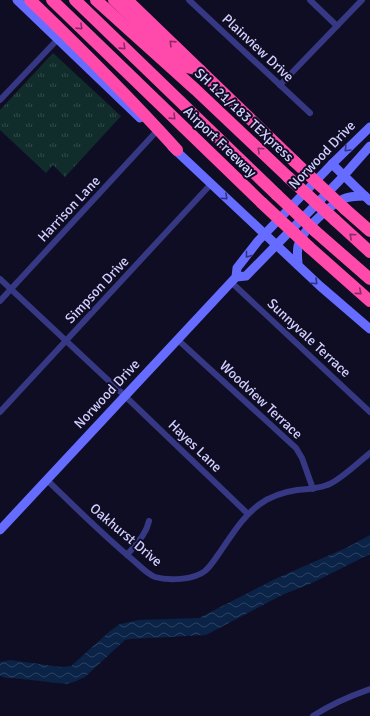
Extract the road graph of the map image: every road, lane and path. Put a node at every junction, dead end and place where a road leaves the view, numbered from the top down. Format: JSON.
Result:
{"nodes":[{"id":1,"x":17,"y":0,"type":"edge"},
{"id":2,"x":30,"y":0,"type":"edge"},
{"id":3,"x":52,"y":0,"type":"edge"},
{"id":4,"x":75,"y":0,"type":"edge"},
{"id":5,"x":96,"y":0,"type":"edge"},
{"id":6,"x":114,"y":0,"type":"edge"},
{"id":7,"x":127,"y":0,"type":"edge"},
{"id":8,"x":189,"y":0,"type":"edge"},
{"id":9,"x":310,"y":0,"type":"edge"},
{"id":10,"x":362,"y":0,"type":"edge"},
{"id":11,"x":337,"y":26,"type":"junction"},
{"id":12,"x":58,"y":39,"type":"junction"},
{"id":13,"x":200,"y":70,"type":"junction"},
{"id":14,"x":280,"y":85,"type":"junction"},
{"id":15,"x":0,"y":100,"type":"edge"},
{"id":16,"x":310,"y":113,"type":"dead end"},
{"id":17,"x":370,"y":127,"type":"edge"},
{"id":18,"x":155,"y":133,"type":"junction"},
{"id":19,"x":363,"y":133,"type":"junction"},
{"id":20,"x":370,"y":141,"type":"edge"},
{"id":21,"x":370,"y":146,"type":"edge"},
{"id":22,"x":177,"y":150,"type":"junction"},
{"id":23,"x":332,"y":164,"type":"junction"},
{"id":24,"x":344,"y":176,"type":"junction"},
{"id":25,"x":211,"y":184,"type":"junction"},
{"id":26,"x":367,"y":198,"type":"edge"},
{"id":27,"x":370,"y":231,"type":"edge"},
{"id":28,"x":265,"y":234,"type":"junction"},
{"id":29,"x":276,"y":245,"type":"junction"},
{"id":30,"x":370,"y":252,"type":"edge"},
{"id":31,"x":298,"y":265,"type":"junction"},
{"id":32,"x":0,"y":278,"type":"edge"},
{"id":33,"x":233,"y":280,"type":"junction"},
{"id":34,"x":370,"y":280,"type":"edge"},
{"id":35,"x":11,"y":289,"type":"junction"},
{"id":36,"x":0,"y":301,"type":"edge"},
{"id":37,"x":370,"y":302,"type":"edge"},
{"id":38,"x":370,"y":329,"type":"edge"},
{"id":39,"x":177,"y":339,"type":"junction"},
{"id":40,"x":66,"y":341,"type":"junction"},
{"id":41,"x":125,"y":396,"type":"junction"},
{"id":42,"x":0,"y":412,"type":"edge"},
{"id":43,"x":370,"y":412,"type":"edge"},
{"id":44,"x":370,"y":453,"type":"edge"},
{"id":45,"x":46,"y":480,"type":"junction"},
{"id":46,"x":313,"y":489,"type":"junction"},
{"id":47,"x":248,"y":514,"type":"junction"},
{"id":48,"x":149,"y":521,"type":"dead end"},
{"id":49,"x":0,"y":530,"type":"edge"},
{"id":50,"x":127,"y":555,"type":"junction"},
{"id":51,"x":370,"y":689,"type":"edge"},
{"id":52,"x":313,"y":716,"type":"edge"}],
"edges":[{"from":1,"to":12,"type":"main road"},
{"from":2,"to":22,"type":"highway"},
{"from":3,"to":37,"type":"highway","name":"Airport Freeway","one_way":true,"bridge":true},
{"from":4,"to":34,"type":"highway","one_way":true,"bridge":true},
{"from":30,"to":5,"type":"highway","name":"SH 121/183 TEXpress","one_way":true,"bridge":true},
{"from":6,"to":13,"type":"highway"},
{"from":13,"to":7,"type":"highway","one_way":true},
{"from":8,"to":14,"type":"street","name":"Plainview Drive"},
{"from":9,"to":11,"type":"street"},
{"from":10,"to":11,"type":"street"},
{"from":11,"to":14,"type":"street"},
{"from":12,"to":15,"type":"street"},
{"from":12,"to":18,"type":"main road"},
{"from":13,"to":27,"type":"highway","bridge":true},
{"from":14,"to":16,"type":"street","name":"Plainview Drive"},
{"from":17,"to":19,"type":"main road","name":"Norwood Drive"},
{"from":18,"to":22,"type":"main road"},
{"from":18,"to":35,"type":"street","name":"Harrison Lane"},
{"from":19,"to":20,"type":"main road"},
{"from":19,"to":23,"type":"main road","name":"Norwood Drive","one_way":true},
{"from":21,"to":24,"type":"main road","name":"Norwood Drive"},
{"from":22,"to":25,"type":"main road"},
{"from":23,"to":24,"type":"main road"},
{"from":23,"to":28,"type":"main road","name":"Norwood Drive"},
{"from":24,"to":26,"type":"main road"},
{"from":24,"to":29,"type":"main road","name":"Norwood Drive"},
{"from":25,"to":28,"type":"main road","one_way":true},
{"from":25,"to":40,"type":"street","name":"Simpson Drive"},
{"from":26,"to":31,"type":"main road"},
{"from":28,"to":29,"type":"main road"},
{"from":28,"to":33,"type":"main road","name":"Norwood Drive","one_way":true},
{"from":29,"to":31,"type":"main road"},
{"from":29,"to":33,"type":"main road","name":"Norwood Drive"},
{"from":31,"to":38,"type":"main road","one_way":true},
{"from":32,"to":35,"type":"street"},
{"from":33,"to":39,"type":"main road","name":"Norwood Drive"},
{"from":33,"to":43,"type":"street","name":"Sunnyvale Terrace"},
{"from":35,"to":36,"type":"street","name":"Harrison Lane"},
{"from":35,"to":40,"type":"street","name":"Hayes Lane"},
{"from":39,"to":41,"type":"main road","name":"Norwood Drive"},
{"from":39,"to":46,"type":"street","name":"Woodview Terrace"},
{"from":40,"to":41,"type":"street","name":"Hayes Lane"},
{"from":40,"to":42,"type":"street","name":"Simpson Drive"},
{"from":41,"to":45,"type":"main road","name":"Norwood Drive"},
{"from":41,"to":47,"type":"street","name":"Hayes Lane"},
{"from":44,"to":46,"type":"street","name":"Oakhurst Drive"},
{"from":45,"to":49,"type":"main road","name":"Norwood Drive"},
{"from":45,"to":50,"type":"street","name":"Oakhurst Drive"},
{"from":46,"to":47,"type":"street","name":"Oakhurst Drive"},
{"from":47,"to":50,"type":"street","name":"Oakhurst Drive"},
{"from":48,"to":50,"type":"street"},
{"from":51,"to":52,"type":"street"}]}
